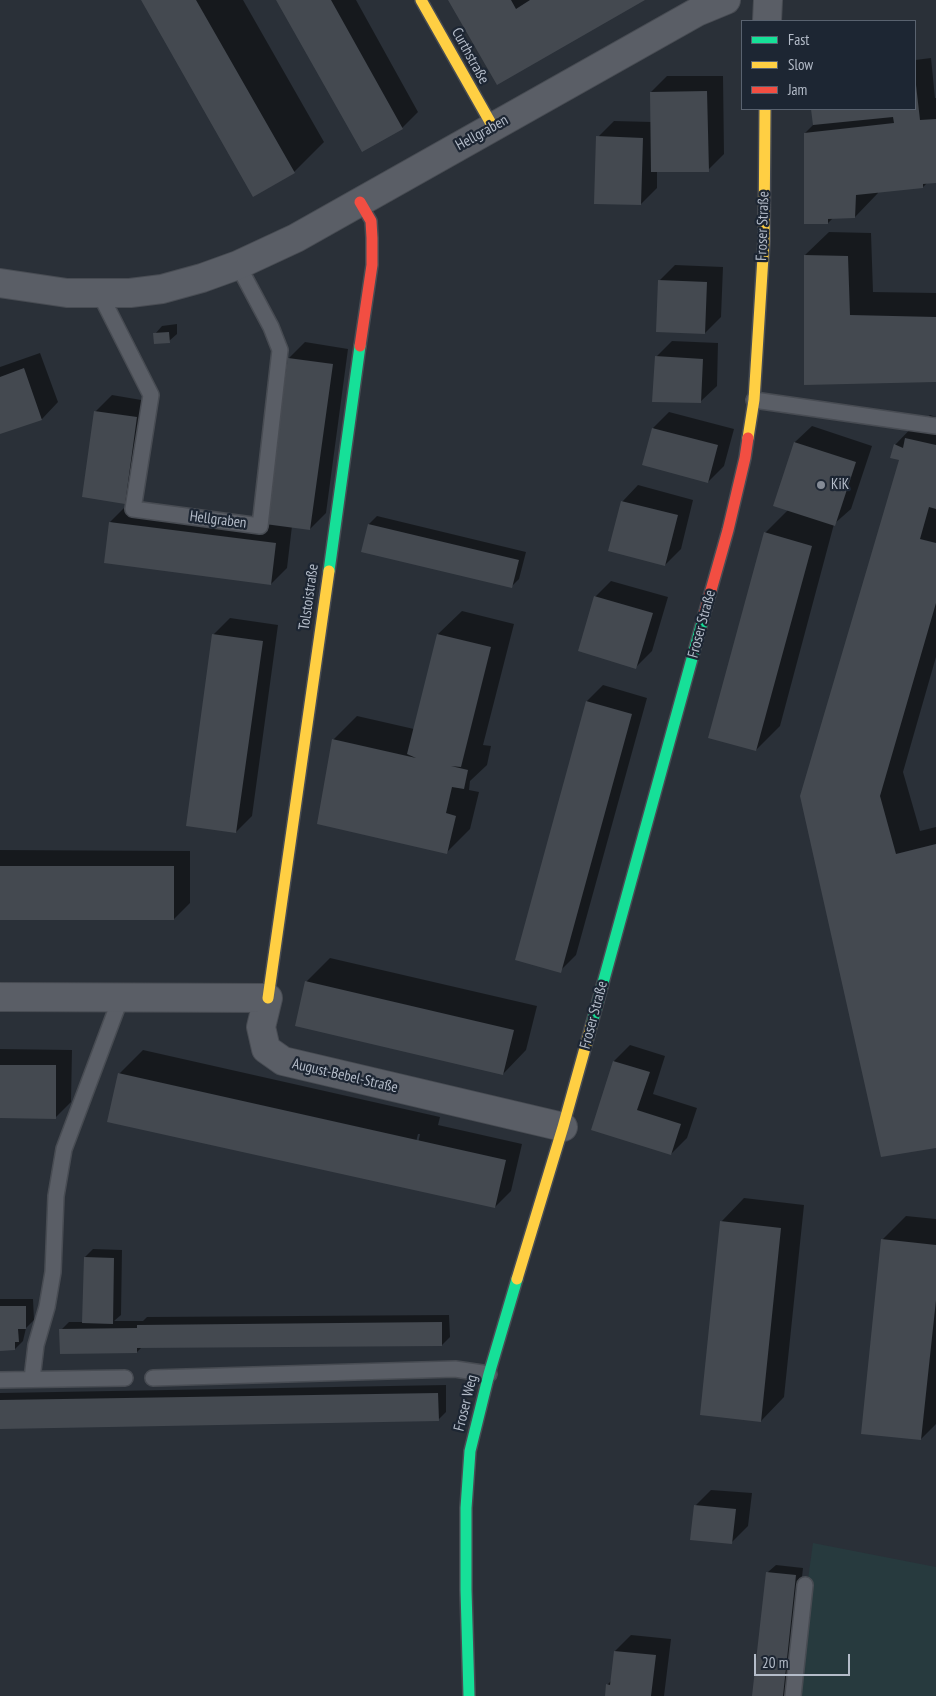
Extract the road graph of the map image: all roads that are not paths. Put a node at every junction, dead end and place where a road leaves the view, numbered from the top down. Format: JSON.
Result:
{"nodes":[{"id":1,"x":421,"y":0,"type":"edge"},
{"id":2,"x":726,"y":0,"type":"edge"},
{"id":3,"x":768,"y":0,"type":"edge"},
{"id":4,"x":767,"y":20,"type":"edge"},
{"id":5,"x":766,"y":110,"type":"edge"},
{"id":6,"x":493,"y":127,"type":"junction"},
{"id":7,"x":360,"y":202,"type":"junction"},
{"id":8,"x":238,"y":265,"type":"junction"},
{"id":9,"x":0,"y":283,"type":"edge"},
{"id":10,"x":100,"y":294,"type":"junction"},
{"id":11,"x":754,"y":400,"type":"junction"},
{"id":12,"x":936,"y":426,"type":"edge"},
{"id":13,"x":0,"y":997,"type":"edge"},
{"id":14,"x":121,"y":997,"type":"junction"},
{"id":15,"x":268,"y":998,"type":"junction"},
{"id":16,"x":563,"y":1127,"type":"junction"},
{"id":17,"x":489,"y":1374,"type":"junction"},
{"id":18,"x":124,"y":1378,"type":"dead end"},
{"id":19,"x":154,"y":1378,"type":"dead end"},
{"id":20,"x":32,"y":1379,"type":"junction"},
{"id":21,"x":0,"y":1380,"type":"edge"},
{"id":22,"x":805,"y":1585,"type":"dead end"},
{"id":23,"x":468,"y":1696,"type":"edge"},
{"id":24,"x":793,"y":1696,"type":"edge"}],
"edges":[{"from":1,"to":6,"type":"street","name":"Curthstraße"},
{"from":2,"to":6,"type":"street","name":"Hellgraben"},
{"from":3,"to":4,"type":"street"},
{"from":5,"to":11,"type":"street","name":"Froser Straße"},
{"from":6,"to":7,"type":"street","name":"Hellgraben"},
{"from":7,"to":8,"type":"street","name":"Hellgraben"},
{"from":7,"to":15,"type":"street","name":"Tolstoistraße"},
{"from":8,"to":10,"type":"street","name":"Hellgraben"},
{"from":8,"to":10,"type":"lane","name":"Hellgraben"},
{"from":9,"to":10,"type":"street","name":"Hellgraben"},
{"from":11,"to":12,"type":"lane"},
{"from":11,"to":16,"type":"street","name":"Froser Straße"},
{"from":13,"to":14,"type":"street"},
{"from":14,"to":15,"type":"street"},
{"from":14,"to":20,"type":"lane"},
{"from":15,"to":16,"type":"street","name":"August-Bebel-Straße"},
{"from":16,"to":17,"type":"street","name":"Froser Weg"},
{"from":17,"to":19,"type":"lane"},
{"from":17,"to":23,"type":"street","name":"Froser Weg"},
{"from":18,"to":20,"type":"lane"},
{"from":20,"to":21,"type":"lane"},
{"from":22,"to":24,"type":"lane"}]}
